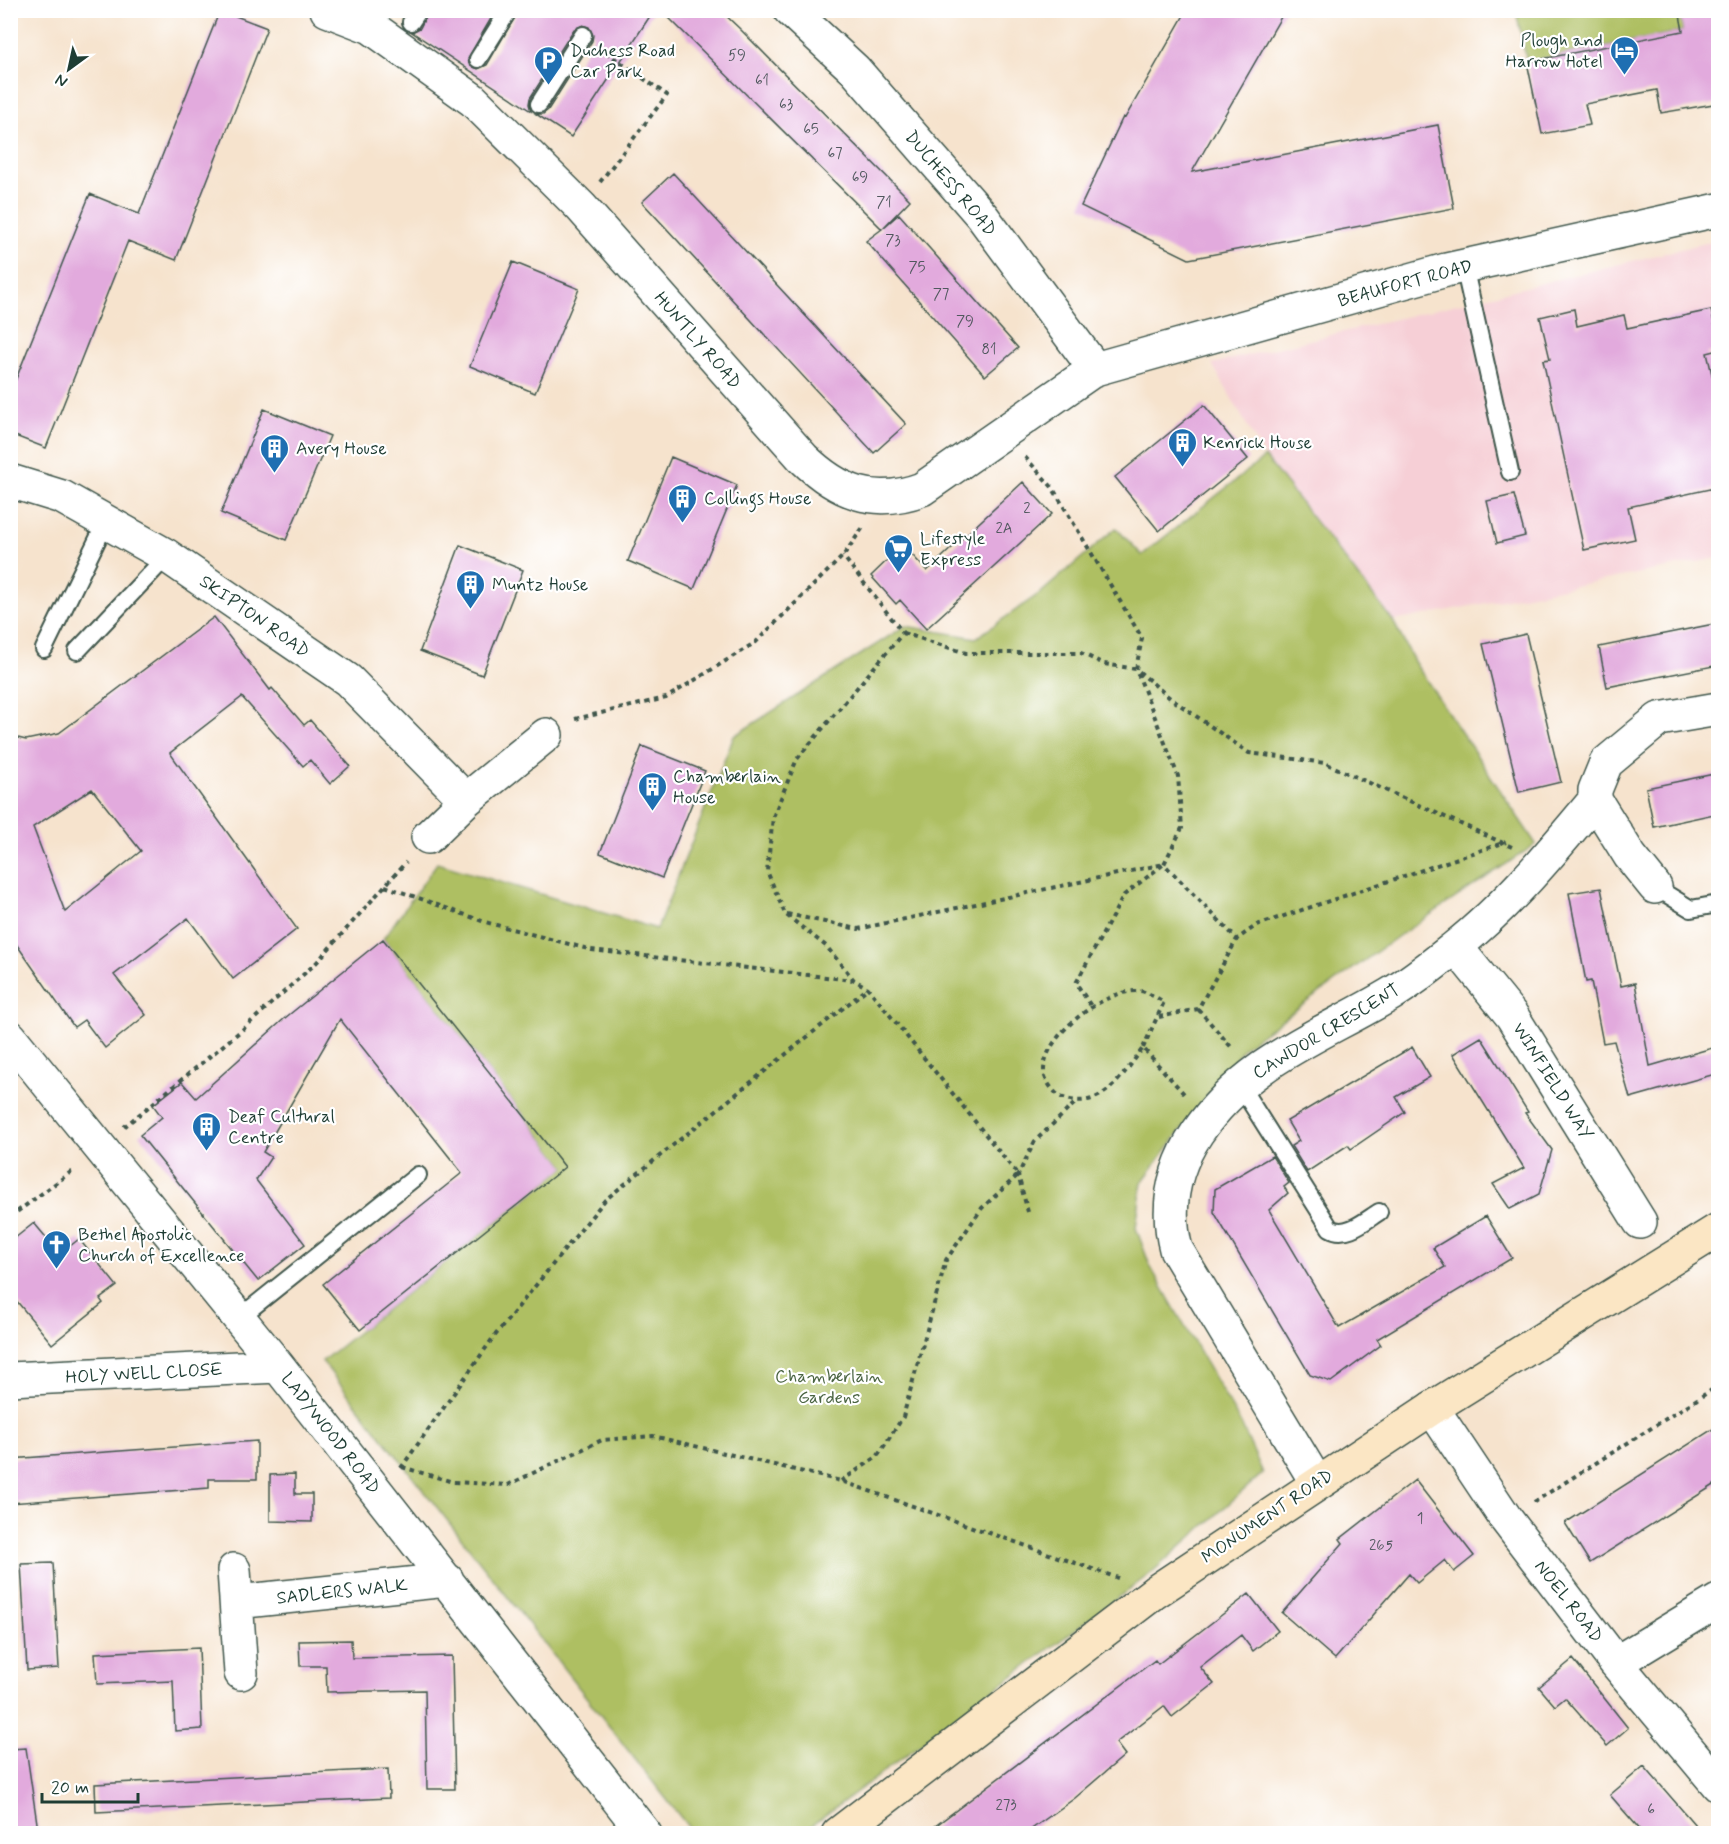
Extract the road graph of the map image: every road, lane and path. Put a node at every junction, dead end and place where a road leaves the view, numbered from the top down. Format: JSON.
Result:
{"nodes":[{"id":1,"x":327,"y":10,"type":"edge"},
{"id":2,"x":509,"y":10,"type":"edge"},
{"id":3,"x":790,"y":10,"type":"edge"},
{"id":4,"x":583,"y":35,"type":"dead end"},
{"id":5,"x":607,"y":53,"type":"dead end"},
{"id":6,"x":478,"y":60,"type":"dead end"},
{"id":7,"x":539,"y":104,"type":"dead end"},
{"id":8,"x":582,"y":207,"type":"junction"},
{"id":9,"x":1719,"y":210,"type":"edge"},
{"id":10,"x":1464,"y":266,"type":"junction"},
{"id":11,"x":1095,"y":369,"type":"junction"},
{"id":12,"x":1021,"y":451,"type":"dead end"},
{"id":13,"x":1510,"y":472,"type":"dead end"},
{"id":14,"x":10,"y":481,"type":"edge"},
{"id":15,"x":881,"y":497,"type":"junction"},
{"id":16,"x":107,"y":520,"type":"junction"},
{"id":17,"x":167,"y":555,"type":"junction"},
{"id":18,"x":843,"y":555,"type":"junction"},
{"id":19,"x":903,"y":633,"type":"junction"},
{"id":20,"x":44,"y":649,"type":"dead end"},
{"id":21,"x":77,"y":651,"type":"dead end"},
{"id":22,"x":1136,"y":669,"type":"junction"},
{"id":23,"x":1719,"y":709,"type":"edge"},
{"id":24,"x":546,"y":735,"type":"joint"},
{"id":25,"x":466,"y":800,"type":"junction"},
{"id":26,"x":1595,"y":800,"type":"junction"},
{"id":27,"x":428,"y":837,"type":"joint"},
{"id":28,"x":1506,"y":842,"type":"junction"},
{"id":29,"x":1164,"y":864,"type":"junction"},
{"id":30,"x":1540,"y":867,"type":"junction"},
{"id":31,"x":385,"y":886,"type":"junction"},
{"id":32,"x":1655,"y":887,"type":"joint"},
{"id":33,"x":1719,"y":904,"type":"edge"},
{"id":34,"x":785,"y":914,"type":"junction"},
{"id":35,"x":1237,"y":939,"type":"junction"},
{"id":36,"x":1456,"y":947,"type":"junction"},
{"id":37,"x":854,"y":980,"type":"junction"},
{"id":38,"x":868,"y":988,"type":"junction"},
{"id":39,"x":1091,"y":1006,"type":"junction"},
{"id":40,"x":1198,"y":1009,"type":"junction"},
{"id":41,"x":1159,"y":1018,"type":"junction"},
{"id":42,"x":10,"y":1037,"type":"edge"},
{"id":43,"x":1143,"y":1048,"type":"junction"},
{"id":44,"x":1246,"y":1078,"type":"junction"},
{"id":45,"x":1076,"y":1103,"type":"junction"},
{"id":46,"x":1207,"y":1119,"type":"junction"},
{"id":47,"x":102,"y":1147,"type":"junction"},
{"id":48,"x":66,"y":1175,"type":"dead end"},
{"id":49,"x":418,"y":1175,"type":"dead end"},
{"id":50,"x":1018,"y":1175,"type":"junction"},
{"id":51,"x":1028,"y":1212,"type":"dead end"},
{"id":52,"x":1379,"y":1212,"type":"dead end"},
{"id":53,"x":10,"y":1217,"type":"edge"},
{"id":54,"x":1640,"y":1222,"type":"dead end"},
{"id":55,"x":1719,"y":1230,"type":"edge"},
{"id":56,"x":239,"y":1318,"type":"junction"},
{"id":57,"x":278,"y":1366,"type":"junction"},
{"id":58,"x":10,"y":1380,"type":"edge"},
{"id":59,"x":1719,"y":1386,"type":"edge"},
{"id":60,"x":1432,"y":1408,"type":"junction"},
{"id":61,"x":402,"y":1467,"type":"junction"},
{"id":62,"x":841,"y":1481,"type":"junction"},
{"id":63,"x":1317,"y":1483,"type":"junction"},
{"id":64,"x":374,"y":1488,"type":"junction"},
{"id":65,"x":1506,"y":1519,"type":"junction"},
{"id":66,"x":234,"y":1570,"type":"dead end"},
{"id":67,"x":447,"y":1580,"type":"junction"},
{"id":68,"x":1155,"y":1592,"type":"junction"},
{"id":69,"x":1719,"y":1601,"type":"edge"},
{"id":70,"x":237,"y":1602,"type":"junction"},
{"id":71,"x":1616,"y":1663,"type":"junction"},
{"id":72,"x":241,"y":1673,"type":"dead end"},
{"id":73,"x":1719,"y":1785,"type":"edge"},
{"id":74,"x":645,"y":1833,"type":"edge"},
{"id":75,"x":838,"y":1833,"type":"edge"}],
"edges":[{"from":1,"to":8,"type":"street","name":"HUNTLY ROAD"},
{"from":2,"to":6,"type":"lane"},
{"from":3,"to":11,"type":"street","name":"DUCHESS ROAD"},
{"from":4,"to":7,"type":"lane"},
{"from":5,"to":8,"type":"path"},
{"from":8,"to":15,"type":"street","name":"HUNTLY ROAD"},
{"from":9,"to":10,"type":"street","name":"BEAUFORT ROAD"},
{"from":10,"to":11,"type":"street","name":"BEAUFORT ROAD"},
{"from":10,"to":13,"type":"lane"},
{"from":11,"to":15,"type":"street","name":"HUNTLY ROAD"},
{"from":12,"to":22,"type":"path"},
{"from":14,"to":16,"type":"street","name":"SKIPTON ROAD"},
{"from":15,"to":18,"type":"path"},
{"from":16,"to":17,"type":"street","name":"SKIPTON ROAD"},
{"from":16,"to":20,"type":"lane"},
{"from":17,"to":21,"type":"lane"},
{"from":17,"to":25,"type":"street","name":"SKIPTON ROAD"},
{"from":18,"to":19,"type":"path"},
{"from":18,"to":24,"type":"path"},
{"from":19,"to":22,"type":"path"},
{"from":19,"to":34,"type":"path"},
{"from":22,"to":28,"type":"path"},
{"from":22,"to":29,"type":"path"},
{"from":23,"to":26,"type":"street","name":"CAWDOR CRESCENT"},
{"from":24,"to":25,"type":"street"},
{"from":25,"to":27,"type":"street"},
{"from":26,"to":30,"type":"street","name":"CAWDOR CRESCENT"},
{"from":26,"to":32,"type":"street"},
{"from":27,"to":31,"type":"path"},
{"from":28,"to":30,"type":"path"},
{"from":28,"to":35,"type":"path"},
{"from":29,"to":34,"type":"path"},
{"from":29,"to":35,"type":"path"},
{"from":29,"to":39,"type":"path"},
{"from":30,"to":36,"type":"street","name":"CAWDOR CRESCENT"},
{"from":31,"to":37,"type":"path"},
{"from":31,"to":47,"type":"path"},
{"from":32,"to":33,"type":"lane"},
{"from":34,"to":37,"type":"path"},
{"from":35,"to":40,"type":"path"},
{"from":36,"to":44,"type":"street","name":"CAWDOR CRESCENT"},
{"from":36,"to":54,"type":"street","name":"WINFIELD WAY"},
{"from":37,"to":38,"type":"path"},
{"from":38,"to":50,"type":"path"},
{"from":38,"to":61,"type":"path"},
{"from":39,"to":41,"type":"path"},
{"from":39,"to":45,"type":"path"},
{"from":40,"to":41,"type":"path"},
{"from":40,"to":44,"type":"path"},
{"from":41,"to":43,"type":"path"},
{"from":42,"to":47,"type":"street","name":"LADYWOOD ROAD"},
{"from":43,"to":45,"type":"path"},
{"from":43,"to":46,"type":"path"},
{"from":44,"to":46,"type":"street","name":"CAWDOR CRESCENT"},
{"from":44,"to":52,"type":"lane"},
{"from":45,"to":50,"type":"path"},
{"from":46,"to":63,"type":"street","name":"CAWDOR CRESCENT"},
{"from":47,"to":56,"type":"street","name":"LADYWOOD ROAD"},
{"from":48,"to":53,"type":"path"},
{"from":49,"to":56,"type":"lane"},
{"from":50,"to":51,"type":"path"},
{"from":50,"to":62,"type":"path"},
{"from":55,"to":60,"type":"main road","name":"MONUMENT ROAD"},
{"from":56,"to":57,"type":"street","name":"LADYWOOD ROAD"},
{"from":57,"to":58,"type":"street","name":"HOLY WELL CLOSE"},
{"from":57,"to":64,"type":"street","name":"LADYWOOD ROAD"},
{"from":59,"to":65,"type":"path"},
{"from":60,"to":63,"type":"main road","name":"MONUMENT ROAD"},
{"from":60,"to":65,"type":"street","name":"NOEL ROAD"},
{"from":61,"to":62,"type":"path"},
{"from":61,"to":64,"type":"path"},
{"from":62,"to":68,"type":"path"},
{"from":63,"to":68,"type":"main road","name":"MONUMENT ROAD"},
{"from":64,"to":67,"type":"street","name":"LADYWOOD ROAD"},
{"from":65,"to":71,"type":"street","name":"NOEL ROAD"},
{"from":66,"to":70,"type":"street"},
{"from":67,"to":70,"type":"street","name":"SADLERS WALK"},
{"from":67,"to":74,"type":"street","name":"LADYWOOD ROAD"},
{"from":68,"to":75,"type":"main road","name":"MONUMENT ROAD"},
{"from":69,"to":71,"type":"street"},
{"from":70,"to":72,"type":"street"},
{"from":71,"to":73,"type":"street","name":"NOEL ROAD"}]}
